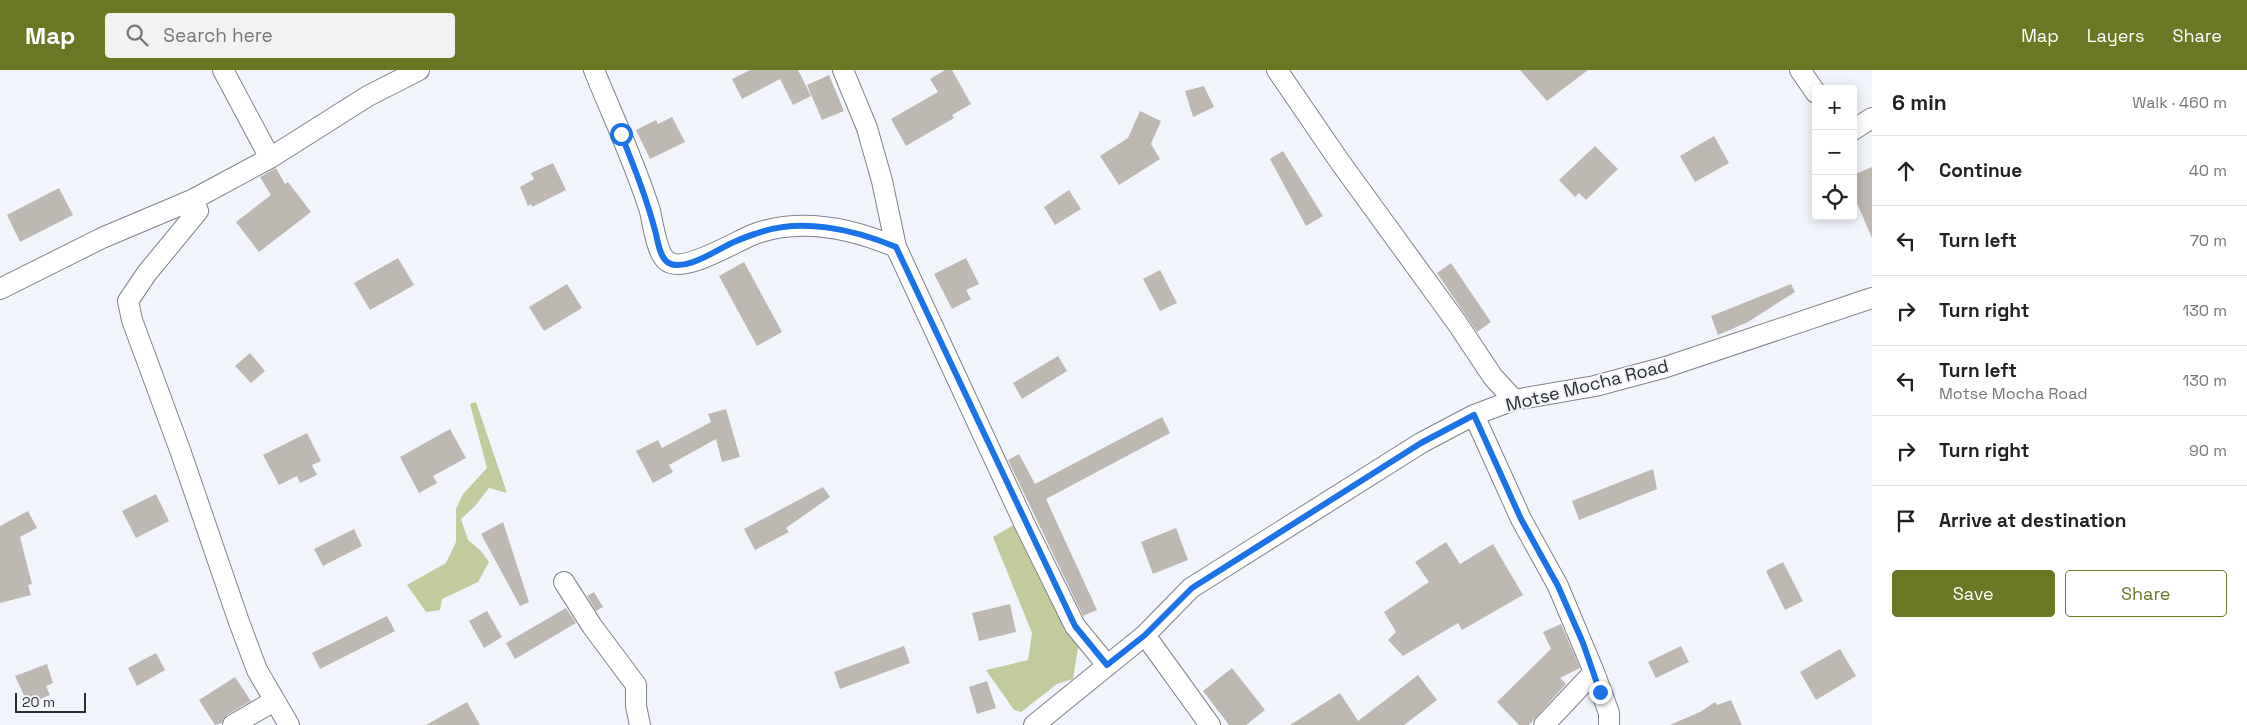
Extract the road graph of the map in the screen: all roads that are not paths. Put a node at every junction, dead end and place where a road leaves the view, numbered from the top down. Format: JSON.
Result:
{"nodes":[{"id":1,"x":222,"y":70,"type":"edge"},
{"id":2,"x":419,"y":70,"type":"edge"},
{"id":3,"x":594,"y":70,"type":"edge"},
{"id":4,"x":843,"y":70,"type":"edge"},
{"id":5,"x":1278,"y":70,"type":"edge"},
{"id":6,"x":1800,"y":70,"type":"edge"},
{"id":7,"x":1812,"y":87,"type":"edge"},
{"id":8,"x":1872,"y":118,"type":"edge"},
{"id":9,"x":1857,"y":127,"type":"edge"},
{"id":10,"x":270,"y":158,"type":"junction"},
{"id":11,"x":192,"y":200,"type":"junction"},
{"id":12,"x":896,"y":247,"type":"junction"},
{"id":13,"x":0,"y":289,"type":"edge"},
{"id":14,"x":1872,"y":298,"type":"edge"},
{"id":15,"x":1514,"y":400,"type":"junction"},
{"id":16,"x":1474,"y":415,"type":"junction"},
{"id":17,"x":564,"y":582,"type":"dead end"},
{"id":18,"x":1145,"y":635,"type":"junction"},
{"id":19,"x":1107,"y":665,"type":"junction"},
{"id":20,"x":1594,"y":672,"type":"junction"},
{"id":21,"x":274,"y":701,"type":"junction"},
{"id":22,"x":233,"y":725,"type":"edge"},
{"id":23,"x":289,"y":725,"type":"edge"},
{"id":24,"x":640,"y":725,"type":"edge"},
{"id":25,"x":1034,"y":725,"type":"edge"},
{"id":26,"x":1210,"y":725,"type":"edge"},
{"id":27,"x":1544,"y":725,"type":"edge"},
{"id":28,"x":1609,"y":725,"type":"edge"}],
"edges":[{"from":1,"to":10,"type":"street"},
{"from":2,"to":10,"type":"street"},
{"from":3,"to":12,"type":"street"},
{"from":4,"to":12,"type":"street"},
{"from":5,"to":15,"type":"street"},
{"from":6,"to":7,"type":"street"},
{"from":8,"to":9,"type":"street"},
{"from":10,"to":11,"type":"street"},
{"from":11,"to":13,"type":"street"},
{"from":11,"to":21,"type":"street"},
{"from":12,"to":19,"type":"street"},
{"from":14,"to":15,"type":"street","name":"Motse Mocha Road"},
{"from":15,"to":16,"type":"street","name":"Motse Mocha Road"},
{"from":16,"to":18,"type":"street","name":"Motse Mocha Road"},
{"from":16,"to":20,"type":"street"},
{"from":17,"to":24,"type":"street"},
{"from":18,"to":19,"type":"street","name":"Motse Mocha Road"},
{"from":18,"to":26,"type":"street"},
{"from":19,"to":25,"type":"street","name":"Motse Mocha Road"},
{"from":20,"to":27,"type":"street"},
{"from":20,"to":28,"type":"street"},
{"from":21,"to":22,"type":"street"},
{"from":21,"to":23,"type":"street"}]}
